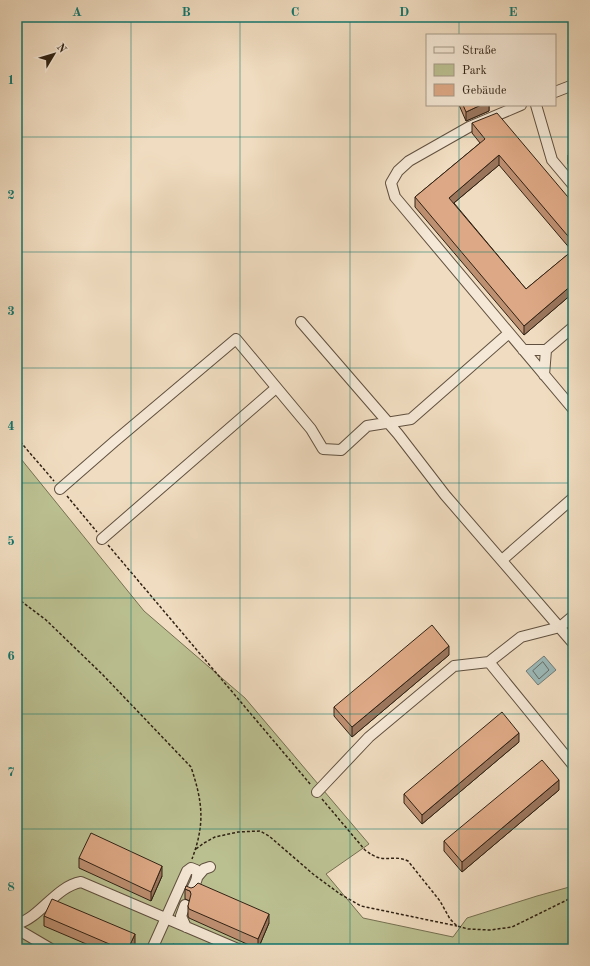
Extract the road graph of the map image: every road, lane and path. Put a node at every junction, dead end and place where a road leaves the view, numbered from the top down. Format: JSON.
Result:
{"nodes":[{"id":1,"x":573,"y":85,"type":"edge"},
{"id":2,"x":556,"y":92,"type":"edge"},
{"id":3,"x":519,"y":106,"type":"edge"},
{"id":4,"x":536,"y":106,"type":"edge"},
{"id":5,"x":573,"y":185,"type":"edge"},
{"id":6,"x":301,"y":322,"type":"dead end"},
{"id":7,"x":573,"y":327,"type":"edge"},
{"id":8,"x":509,"y":333,"type":"junction"},
{"id":9,"x":523,"y":350,"type":"junction"},
{"id":10,"x":546,"y":350,"type":"junction"},
{"id":11,"x":544,"y":375,"type":"junction"},
{"id":12,"x":276,"y":388,"type":"junction"},
{"id":13,"x":573,"y":409,"type":"edge"},
{"id":14,"x":389,"y":424,"type":"junction"},
{"id":15,"x":17,"y":438,"type":"edge"},
{"id":16,"x":60,"y":489,"type":"junction"},
{"id":17,"x":573,"y":498,"type":"edge"},
{"id":18,"x":102,"y":539,"type":"junction"},
{"id":19,"x":502,"y":560,"type":"junction"},
{"id":20,"x":17,"y":598,"type":"edge"},
{"id":21,"x":573,"y":616,"type":"edge"},
{"id":22,"x":560,"y":628,"type":"junction"},
{"id":23,"x":573,"y":643,"type":"edge"},
{"id":24,"x":489,"y":662,"type":"junction"},
{"id":25,"x":573,"y":764,"type":"edge"},
{"id":26,"x":317,"y":792,"type":"junction"},
{"id":27,"x":196,"y":850,"type":"junction"},
{"id":28,"x":192,"y":860,"type":"joint"},
{"id":29,"x":210,"y":867,"type":"dead end"},
{"id":30,"x":187,"y":871,"type":"junction"},
{"id":31,"x":198,"y":876,"type":"junction"},
{"id":32,"x":191,"y":891,"type":"edge"},
{"id":33,"x":573,"y":897,"type":"edge"},
{"id":34,"x":185,"y":905,"type":"dead end"},
{"id":35,"x":166,"y":918,"type":"junction"},
{"id":36,"x":17,"y":924,"type":"edge"},
{"id":37,"x":186,"y":926,"type":"junction"},
{"id":38,"x":457,"y":926,"type":"junction"},
{"id":39,"x":17,"y":929,"type":"edge"},
{"id":40,"x":51,"y":949,"type":"edge"},
{"id":41,"x":152,"y":949,"type":"edge"},
{"id":42,"x":238,"y":949,"type":"edge"}],
"edges":[{"from":1,"to":2,"type":"lane"},
{"from":3,"to":8,"type":"lane"},
{"from":4,"to":5,"type":"lane"},
{"from":6,"to":14,"type":"lane"},
{"from":7,"to":10,"type":"lane"},
{"from":8,"to":9,"type":"lane"},
{"from":8,"to":14,"type":"lane"},
{"from":9,"to":10,"type":"lane"},
{"from":9,"to":11,"type":"lane"},
{"from":10,"to":11,"type":"lane"},
{"from":11,"to":13,"type":"lane"},
{"from":12,"to":14,"type":"lane"},
{"from":12,"to":16,"type":"lane"},
{"from":12,"to":18,"type":"lane"},
{"from":14,"to":19,"type":"lane"},
{"from":15,"to":16,"type":"path"},
{"from":16,"to":18,"type":"path"},
{"from":17,"to":19,"type":"lane"},
{"from":18,"to":26,"type":"path"},
{"from":19,"to":22,"type":"lane"},
{"from":20,"to":27,"type":"path"},
{"from":21,"to":22,"type":"lane"},
{"from":22,"to":23,"type":"lane"},
{"from":22,"to":24,"type":"lane"},
{"from":24,"to":25,"type":"lane"},
{"from":24,"to":26,"type":"lane"},
{"from":26,"to":38,"type":"path"},
{"from":27,"to":28,"type":"path"},
{"from":27,"to":38,"type":"path"},
{"from":28,"to":30,"type":"lane"},
{"from":29,"to":31,"type":"lane"},
{"from":30,"to":31,"type":"lane"},
{"from":30,"to":35,"type":"lane"},
{"from":31,"to":32,"type":"lane"},
{"from":33,"to":38,"type":"path"},
{"from":34,"to":37,"type":"lane"},
{"from":35,"to":36,"type":"lane"},
{"from":35,"to":37,"type":"lane"},
{"from":35,"to":41,"type":"lane"},
{"from":37,"to":42,"type":"lane"},
{"from":39,"to":40,"type":"lane"}]}
